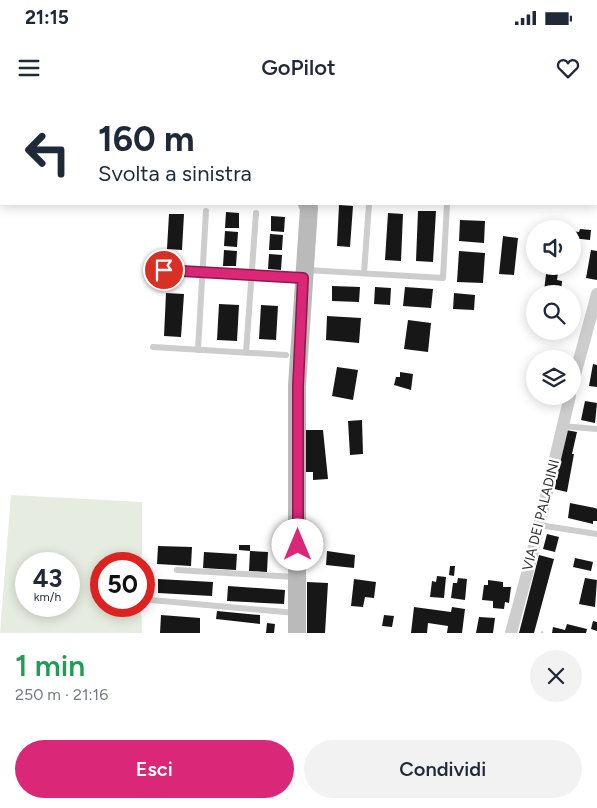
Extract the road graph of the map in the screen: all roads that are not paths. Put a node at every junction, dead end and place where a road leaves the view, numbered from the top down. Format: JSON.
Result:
{"nodes":[{"id":1,"x":309,"y":205,"type":"edge"},
{"id":2,"x":369,"y":205,"type":"edge"},
{"id":3,"x":447,"y":205,"type":"edge"},
{"id":4,"x":206,"y":211,"type":"dead end"},
{"id":5,"x":256,"y":213,"type":"dead end"},
{"id":6,"x":164,"y":270,"type":"dead end"},
{"id":7,"x":202,"y":272,"type":"junction"},
{"id":8,"x":364,"y":273,"type":"junction"},
{"id":9,"x":303,"y":274,"type":"junction"},
{"id":10,"x":252,"y":275,"type":"junction"},
{"id":11,"x":597,"y":296,"type":"edge"},
{"id":12,"x":153,"y":347,"type":"dead end"},
{"id":13,"x":198,"y":350,"type":"junction"},
{"id":14,"x":246,"y":353,"type":"junction"},
{"id":15,"x":581,"y":354,"type":"edge"},
{"id":16,"x":286,"y":355,"type":"dead end"},
{"id":17,"x":568,"y":405,"type":"edge"},
{"id":18,"x":562,"y":426,"type":"junction"},
{"id":19,"x":597,"y":429,"type":"edge"},
{"id":20,"x":540,"y":525,"type":"junction"},
{"id":21,"x":597,"y":534,"type":"edge"},
{"id":22,"x":177,"y":570,"type":"dead end"},
{"id":23,"x":298,"y":577,"type":"junction"},
{"id":24,"x":155,"y":600,"type":"edge"},
{"id":25,"x":297,"y":613,"type":"junction"},
{"id":26,"x":297,"y":633,"type":"edge"},
{"id":27,"x":511,"y":633,"type":"edge"}],
"edges":[{"from":1,"to":9,"type":"main road"},
{"from":2,"to":8,"type":"lane"},
{"from":3,"to":8,"type":"lane"},
{"from":4,"to":7,"type":"lane"},
{"from":5,"to":10,"type":"lane"},
{"from":6,"to":7,"type":"lane"},
{"from":7,"to":10,"type":"lane"},
{"from":7,"to":13,"type":"lane"},
{"from":8,"to":9,"type":"lane"},
{"from":9,"to":10,"type":"lane"},
{"from":9,"to":23,"type":"main road"},
{"from":10,"to":14,"type":"lane"},
{"from":11,"to":15,"type":"street"},
{"from":12,"to":13,"type":"lane"},
{"from":13,"to":14,"type":"lane"},
{"from":14,"to":16,"type":"lane"},
{"from":17,"to":18,"type":"street","name":"VIA DEI PALADINI"},
{"from":18,"to":19,"type":"lane"},
{"from":18,"to":20,"type":"street","name":"VIA DEI PALADINI"},
{"from":20,"to":21,"type":"lane"},
{"from":20,"to":27,"type":"street","name":"VIA DEI PALADINI"},
{"from":22,"to":23,"type":"lane"},
{"from":23,"to":25,"type":"main road"},
{"from":24,"to":25,"type":"lane"},
{"from":25,"to":26,"type":"main road"}]}
